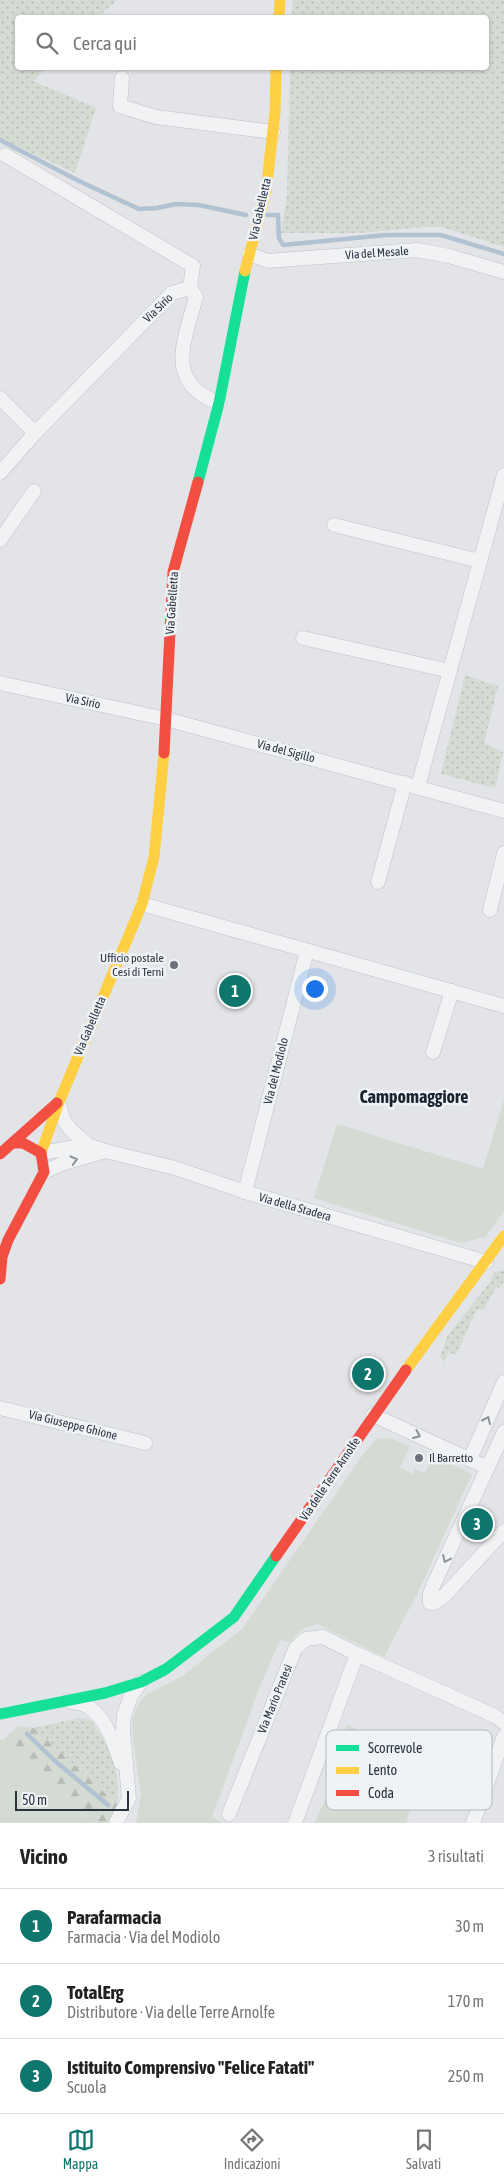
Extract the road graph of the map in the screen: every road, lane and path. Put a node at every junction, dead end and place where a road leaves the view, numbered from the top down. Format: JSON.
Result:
{"nodes":[{"id":1,"x":280,"y":0,"type":"edge"},
{"id":2,"x":279,"y":15,"type":"edge"},
{"id":3,"x":276,"y":70,"type":"edge"},
{"id":4,"x":122,"y":78,"type":"dead end"},
{"id":5,"x":273,"y":132,"type":"junction"},
{"id":6,"x":5,"y":155,"type":"dead end"},
{"id":7,"x":249,"y":254,"type":"junction"},
{"id":8,"x":504,"y":272,"type":"edge"},
{"id":9,"x":190,"y":288,"type":"junction"},
{"id":10,"x":0,"y":398,"type":"edge"},
{"id":11,"x":219,"y":403,"type":"junction"},
{"id":12,"x":35,"y":433,"type":"junction"},
{"id":13,"x":0,"y":473,"type":"edge"},
{"id":14,"x":504,"y":475,"type":"edge"},
{"id":15,"x":34,"y":491,"type":"dead end"},
{"id":16,"x":334,"y":525,"type":"dead end"},
{"id":17,"x":0,"y":540,"type":"edge"},
{"id":18,"x":480,"y":561,"type":"junction"},
{"id":19,"x":303,"y":638,"type":"dead end"},
{"id":20,"x":450,"y":671,"type":"junction"},
{"id":21,"x":0,"y":684,"type":"edge"},
{"id":22,"x":166,"y":719,"type":"junction"},
{"id":23,"x":412,"y":784,"type":"junction"},
{"id":24,"x":504,"y":811,"type":"edge"},
{"id":25,"x":504,"y":853,"type":"edge"},
{"id":26,"x":378,"y":882,"type":"dead end"},
{"id":27,"x":142,"y":904,"type":"junction"},
{"id":28,"x":490,"y":910,"type":"dead end"},
{"id":29,"x":306,"y":951,"type":"junction"},
{"id":30,"x":452,"y":992,"type":"junction"},
{"id":31,"x":504,"y":1006,"type":"edge"},
{"id":32,"x":433,"y":1052,"type":"dead end"},
{"id":33,"x":59,"y":1102,"type":"junction"},
{"id":34,"x":13,"y":1143,"type":"junction"},
{"id":35,"x":88,"y":1145,"type":"junction"},
{"id":36,"x":105,"y":1151,"type":"junction"},
{"id":37,"x":41,"y":1153,"type":"junction"},
{"id":38,"x":0,"y":1154,"type":"edge"},
{"id":39,"x":44,"y":1172,"type":"junction"},
{"id":40,"x":245,"y":1192,"type":"junction"},
{"id":41,"x":504,"y":1236,"type":"edge"},
{"id":42,"x":4,"y":1243,"type":"edge"},
{"id":43,"x":499,"y":1252,"type":"edge"},
{"id":44,"x":486,"y":1262,"type":"junction"},
{"id":45,"x":0,"y":1279,"type":"edge"},
{"id":46,"x":504,"y":1382,"type":"edge"},
{"id":47,"x":0,"y":1408,"type":"edge"},
{"id":48,"x":373,"y":1415,"type":"junction"},
{"id":49,"x":504,"y":1432,"type":"edge"},
{"id":50,"x":145,"y":1443,"type":"dead end"},
{"id":51,"x":470,"y":1459,"type":"junction"},
{"id":52,"x":488,"y":1468,"type":"junction"},
{"id":53,"x":504,"y":1531,"type":"edge"},
{"id":54,"x":357,"y":1654,"type":"junction"},
{"id":55,"x":141,"y":1682,"type":"junction"},
{"id":56,"x":68,"y":1701,"type":"junction"},
{"id":57,"x":3,"y":1712,"type":"edge"},
{"id":58,"x":0,"y":1720,"type":"edge"},
{"id":59,"x":504,"y":1723,"type":"edge"},
{"id":60,"x":329,"y":1730,"type":"edge"},
{"id":61,"x":504,"y":1736,"type":"edge"},
{"id":62,"x":326,"y":1738,"type":"edge"},
{"id":63,"x":492,"y":1769,"type":"edge"},
{"id":64,"x":128,"y":1780,"type":"junction"},
{"id":65,"x":477,"y":1810,"type":"edge"},
{"id":66,"x":230,"y":1814,"type":"dead end"},
{"id":67,"x":116,"y":1823,"type":"edge"},
{"id":68,"x":295,"y":1823,"type":"edge"},
{"id":69,"x":472,"y":1823,"type":"edge"}],
"edges":[{"from":1,"to":2,"type":"street"},
{"from":3,"to":5,"type":"street","name":"Via Gabelletta"},
{"from":4,"to":5,"type":"street"},
{"from":5,"to":7,"type":"street","name":"Via Gabelletta"},
{"from":6,"to":9,"type":"street"},
{"from":7,"to":8,"type":"street","name":"Via del Mesale"},
{"from":7,"to":11,"type":"street","name":"Via Gabelletta"},
{"from":9,"to":11,"type":"street"},
{"from":9,"to":12,"type":"street","name":"Via Sirio"},
{"from":10,"to":12,"type":"street"},
{"from":11,"to":22,"type":"street","name":"Via Gabelletta"},
{"from":12,"to":13,"type":"street","name":"Via Sirio"},
{"from":14,"to":18,"type":"street"},
{"from":15,"to":17,"type":"street"},
{"from":16,"to":18,"type":"street"},
{"from":18,"to":20,"type":"street"},
{"from":19,"to":20,"type":"street"},
{"from":20,"to":23,"type":"street"},
{"from":21,"to":22,"type":"street","name":"Via Sirio"},
{"from":22,"to":23,"type":"street","name":"Via del Sigillo"},
{"from":22,"to":27,"type":"street","name":"Via Gabelletta"},
{"from":23,"to":24,"type":"street","name":"Via del Sigillo"},
{"from":23,"to":26,"type":"street"},
{"from":25,"to":28,"type":"street"},
{"from":27,"to":29,"type":"street"},
{"from":27,"to":33,"type":"street","name":"Via Gabelletta"},
{"from":29,"to":30,"type":"street"},
{"from":29,"to":40,"type":"street","name":"Via del Modiolo"},
{"from":30,"to":31,"type":"street"},
{"from":30,"to":32,"type":"street"},
{"from":33,"to":34,"type":"street","name":"Via Gabelletta"},
{"from":33,"to":35,"type":"street","name":"Via della Stadera"},
{"from":33,"to":37,"type":"street","name":"Via Gabelletta"},
{"from":34,"to":37,"type":"street"},
{"from":34,"to":38,"type":"street","name":"Via Gabelletta"},
{"from":35,"to":36,"type":"street","name":"Via della Stadera"},
{"from":35,"to":37,"type":"street","name":"Via della Stadera"},
{"from":39,"to":36,"type":"street","one_way":true},
{"from":36,"to":40,"type":"street","name":"Via della Stadera"},
{"from":37,"to":39,"type":"street","name":"Via Gabelletta"},
{"from":39,"to":42,"type":"street"},
{"from":40,"to":44,"type":"street","name":"Via della Stadera"},
{"from":41,"to":43,"type":"street","name":"Via delle Terre Arnolfe"},
{"from":42,"to":45,"type":"street"},
{"from":43,"to":44,"type":"street","name":"Via delle Terre Arnolfe"},
{"from":44,"to":48,"type":"street","name":"Via delle Terre Arnolfe"},
{"from":51,"to":46,"type":"street","one_way":true},
{"from":47,"to":50,"type":"street","name":"Via Giuseppe Ghione"},
{"from":48,"to":51,"type":"street","one_way":true},
{"from":48,"to":55,"type":"street","name":"Via delle Terre Arnolfe"},
{"from":49,"to":52,"type":"street"},
{"from":51,"to":52,"type":"street"},
{"from":52,"to":53,"type":"street","one_way":true},
{"from":54,"to":59,"type":"street","name":"Via Mario Pratesi"},
{"from":54,"to":60,"type":"street"},
{"from":54,"to":66,"type":"street","name":"Via Mario Pratesi"},
{"from":55,"to":56,"type":"street","name":"Via delle Terre Arnolfe"},
{"from":55,"to":64,"type":"street"},
{"from":56,"to":57,"type":"street","name":"Via delle Terre Arnolfe"},
{"from":56,"to":64,"type":"street"},
{"from":57,"to":58,"type":"street","name":"Via delle Terre Arnolfe"},
{"from":61,"to":63,"type":"street"},
{"from":62,"to":68,"type":"street"},
{"from":64,"to":67,"type":"street"},
{"from":65,"to":69,"type":"street"}]}
